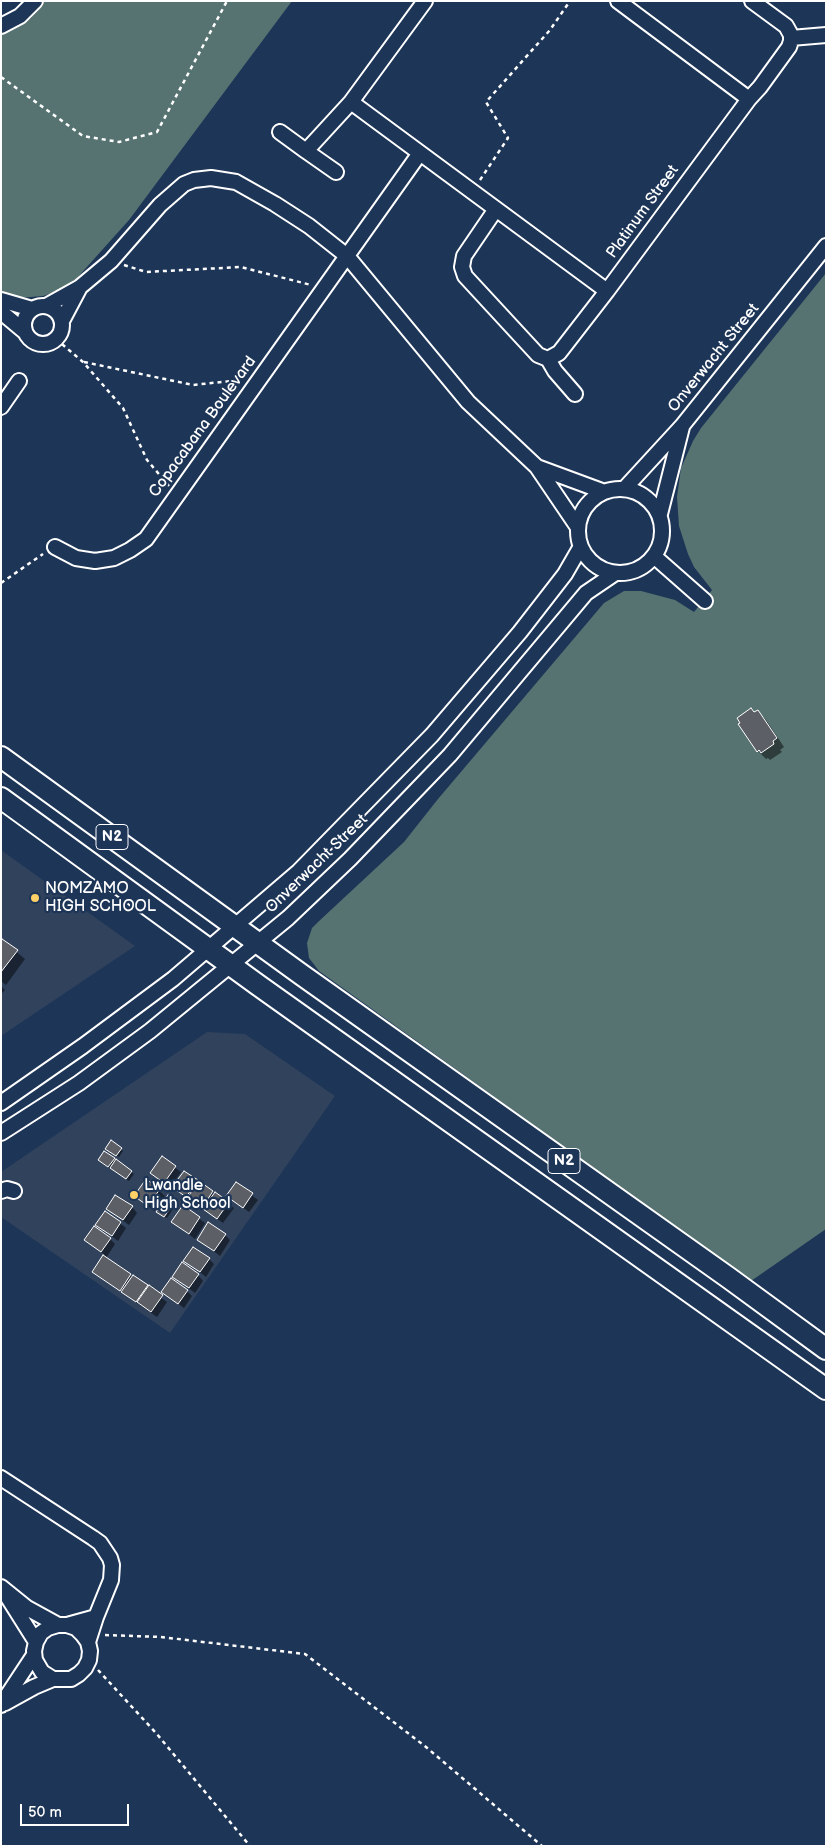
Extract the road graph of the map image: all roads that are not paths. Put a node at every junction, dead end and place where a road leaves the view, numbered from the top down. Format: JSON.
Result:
{"nodes":[{"id":1,"x":35,"y":1,"type":"edge"},
{"id":2,"x":425,"y":1,"type":"edge"},
{"id":3,"x":752,"y":1,"type":"edge"},
{"id":4,"x":621,"y":2,"type":"edge"},
{"id":5,"x":1,"y":26,"type":"edge"},
{"id":6,"x":826,"y":35,"type":"edge"},
{"id":7,"x":791,"y":38,"type":"junction"},
{"id":8,"x":749,"y":99,"type":"junction"},
{"id":9,"x":351,"y":102,"type":"junction"},
{"id":10,"x":280,"y":132,"type":"dead end"},
{"id":11,"x":306,"y":151,"type":"junction"},
{"id":12,"x":420,"y":153,"type":"junction"},
{"id":13,"x":336,"y":172,"type":"dead end"},
{"id":14,"x":496,"y":209,"type":"junction"},
{"id":15,"x":826,"y":246,"type":"edge"},
{"id":16,"x":347,"y":256,"type":"junction"},
{"id":17,"x":80,"y":287,"type":"junction"},
{"id":18,"x":607,"y":291,"type":"junction"},
{"id":19,"x":1,"y":300,"type":"edge"},
{"id":20,"x":39,"y":307,"type":"junction"},
{"id":21,"x":1,"y":312,"type":"edge"},
{"id":22,"x":62,"y":321,"type":"junction"},
{"id":23,"x":24,"y":332,"type":"junction"},
{"id":24,"x":548,"y":358,"type":"junction"},
{"id":25,"x":19,"y":382,"type":"dead end"},
{"id":26,"x":575,"y":394,"type":"dead end"},
{"id":27,"x":1,"y":407,"type":"edge"},
{"id":28,"x":682,"y":426,"type":"junction"},
{"id":29,"x":537,"y":467,"type":"junction"},
{"id":30,"x":625,"y":488,"type":"junction"},
{"id":31,"x":602,"y":491,"type":"junction"},
{"id":32,"x":660,"y":514,"type":"junction"},
{"id":33,"x":576,"y":526,"type":"junction"},
{"id":34,"x":55,"y":547,"type":"road end"},
{"id":35,"x":580,"y":548,"type":"junction"},
{"id":36,"x":655,"y":556,"type":"junction"},
{"id":37,"x":614,"y":574,"type":"junction"},
{"id":38,"x":706,"y":601,"type":"dead end"},
{"id":39,"x":1,"y":757,"type":"edge"},
{"id":40,"x":1,"y":798,"type":"edge"},
{"id":41,"x":234,"y":926,"type":"junction"},
{"id":42,"x":258,"y":942,"type":"junction"},
{"id":43,"x":209,"y":948,"type":"junction"},
{"id":44,"x":230,"y":964,"type":"junction"},
{"id":45,"x":1,"y":1103,"type":"edge"},
{"id":46,"x":1,"y":1133,"type":"edge"},
{"id":47,"x":826,"y":1349,"type":"edge"},
{"id":48,"x":826,"y":1389,"type":"edge"},
{"id":49,"x":1,"y":1478,"type":"edge"},
{"id":50,"x":2,"y":1588,"type":"edge"},
{"id":51,"x":96,"y":1617,"type":"junction"},
{"id":52,"x":62,"y":1625,"type":"junction"},
{"id":53,"x":86,"y":1638,"type":"junction"},
{"id":54,"x":35,"y":1648,"type":"junction"},
{"id":55,"x":53,"y":1679,"type":"junction"}],
"edges":[{"from":1,"to":5,"type":"street"},
{"from":2,"to":9,"type":"street"},
{"from":3,"to":7,"type":"street"},
{"from":4,"to":8,"type":"street"},
{"from":6,"to":7,"type":"street"},
{"from":7,"to":8,"type":"street","name":"Platinum Street"},
{"from":8,"to":18,"type":"street","name":"Platinum Street"},
{"from":9,"to":11,"type":"street"},
{"from":9,"to":12,"type":"street"},
{"from":10,"to":11,"type":"street"},
{"from":11,"to":13,"type":"street"},
{"from":12,"to":14,"type":"street"},
{"from":12,"to":16,"type":"street"},
{"from":14,"to":18,"type":"street"},
{"from":14,"to":24,"type":"street"},
{"from":15,"to":28,"type":"street","name":"Onverwacht Street"},
{"from":16,"to":17,"type":"street"},
{"from":16,"to":29,"type":"street"},
{"from":16,"to":34,"type":"street","name":"Copacabana Boulevard"},
{"from":17,"to":20,"type":"street"},
{"from":17,"to":22,"type":"street"},
{"from":18,"to":24,"type":"street","name":"Platinum Street"},
{"from":19,"to":20,"type":"street"},
{"from":20,"to":22,"type":"street"},
{"from":20,"to":23,"type":"street"},
{"from":21,"to":23,"type":"street"},
{"from":22,"to":23,"type":"street"},
{"from":24,"to":26,"type":"street"},
{"from":25,"to":27,"type":"street"},
{"from":28,"to":30,"type":"street","name":"Onverwacht Street"},
{"from":28,"to":32,"type":"street"},
{"from":29,"to":31,"type":"street"},
{"from":29,"to":33,"type":"street"},
{"from":30,"to":31,"type":"street"},
{"from":30,"to":32,"type":"street"},
{"from":31,"to":33,"type":"street"},
{"from":32,"to":36,"type":"street"},
{"from":33,"to":35,"type":"street"},
{"from":35,"to":37,"type":"street"},
{"from":35,"to":41,"type":"street","name":"Onverwacht Street"},
{"from":36,"to":37,"type":"street"},
{"from":36,"to":38,"type":"street"},
{"from":37,"to":42,"type":"street","name":"Onverwacht Street"},
{"from":39,"to":41,"type":"highway","number":"N2"},
{"from":40,"to":43,"type":"highway","number":"N2"},
{"from":41,"to":42,"type":"highway","number":"N2"},
{"from":41,"to":43,"type":"street","name":"Onverwacht Street"},
{"from":42,"to":44,"type":"street","name":"Onverwacht Street"},
{"from":42,"to":47,"type":"highway","number":"N2"},
{"from":43,"to":44,"type":"highway","number":"N2"},
{"from":43,"to":45,"type":"street","name":"Onverwacht Street"},
{"from":44,"to":46,"type":"street","name":"Onverwacht Street"},
{"from":44,"to":48,"type":"highway","number":"N2"},
{"from":49,"to":51,"type":"street"},
{"from":50,"to":52,"type":"street"},
{"from":50,"to":54,"type":"street"},
{"from":51,"to":52,"type":"street"},
{"from":51,"to":53,"type":"street"},
{"from":52,"to":53,"type":"street"},
{"from":52,"to":54,"type":"street"},
{"from":53,"to":55,"type":"street"},
{"from":54,"to":55,"type":"street"},
{"from":54,"to":55,"type":"street"}]}
